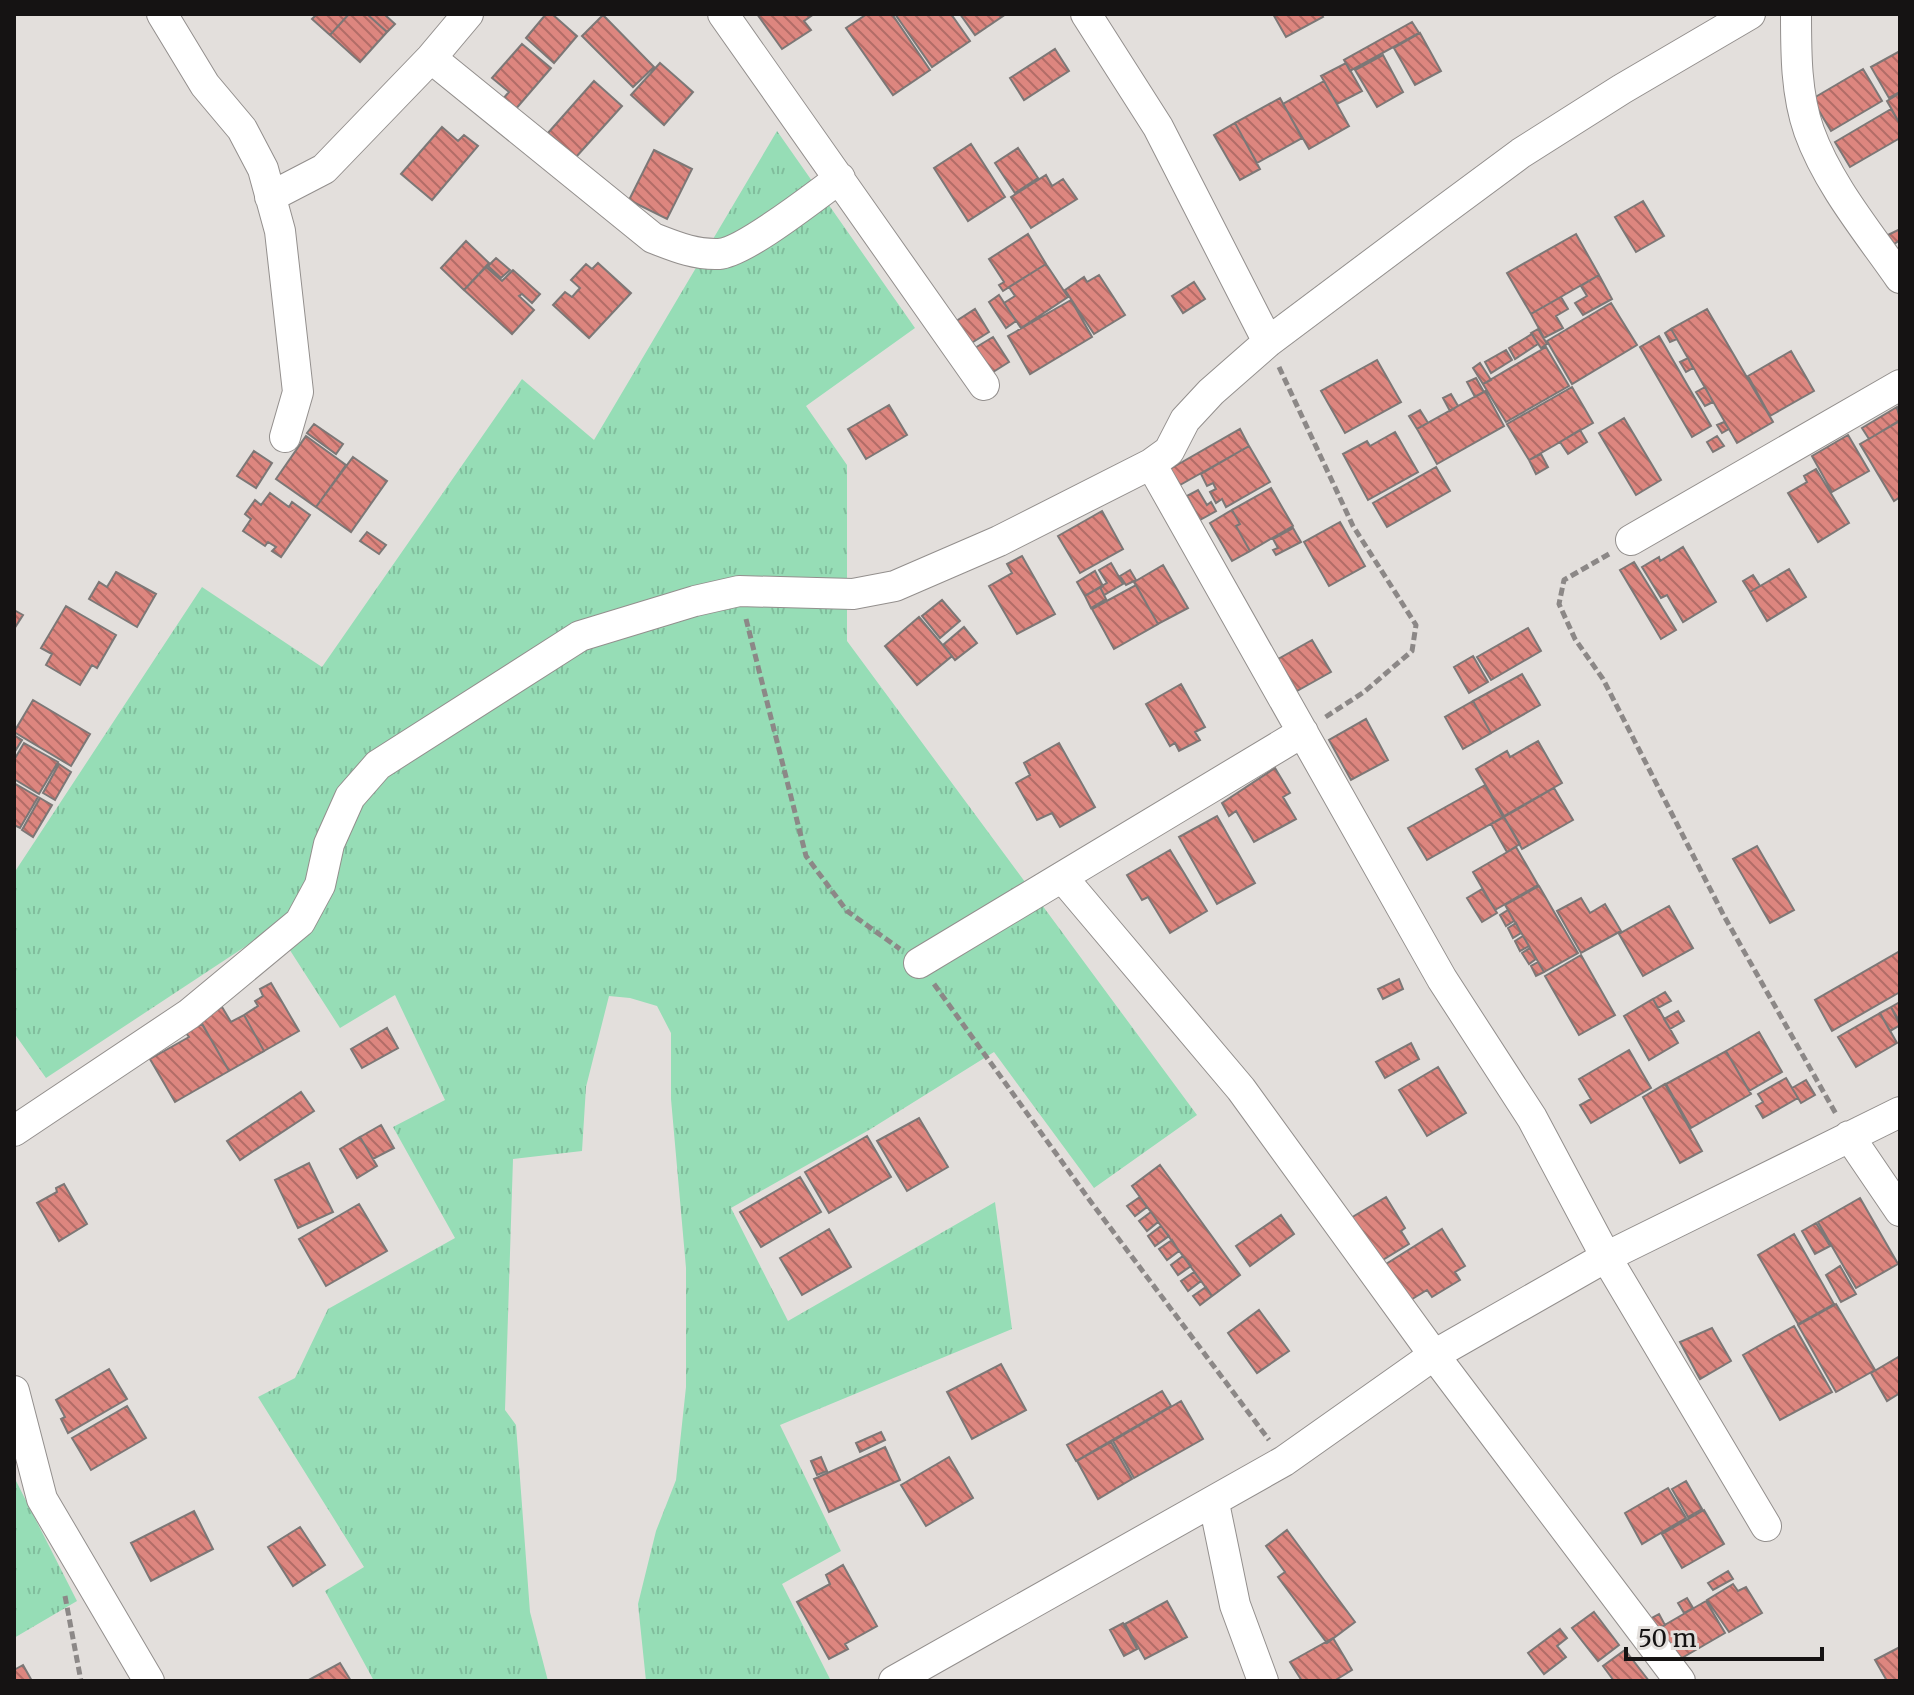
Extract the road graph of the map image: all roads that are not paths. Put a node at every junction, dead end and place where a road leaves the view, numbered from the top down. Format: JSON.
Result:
{"nodes":[{"id":1,"x":162,"y":14,"type":"edge"},
{"id":2,"x":468,"y":14,"type":"edge"},
{"id":3,"x":723,"y":14,"type":"edge"},
{"id":4,"x":1086,"y":14,"type":"edge"},
{"id":5,"x":1750,"y":14,"type":"edge"},
{"id":6,"x":1796,"y":14,"type":"edge"},
{"id":7,"x":431,"y":58,"type":"junction"},
{"id":8,"x":840,"y":178,"type":"junction"},
{"id":9,"x":270,"y":197,"type":"junction"},
{"id":10,"x":1900,"y":278,"type":"edge"},
{"id":11,"x":1268,"y":342,"type":"junction"},
{"id":12,"x":984,"y":385,"type":"dead end"},
{"id":13,"x":1900,"y":385,"type":"edge"},
{"id":14,"x":285,"y":437,"type":"dead end"},
{"id":15,"x":1151,"y":464,"type":"junction"},
{"id":16,"x":1631,"y":540,"type":"road end"},
{"id":17,"x":1303,"y":732,"type":"junction"},
{"id":18,"x":1062,"y":877,"type":"junction"},
{"id":19,"x":919,"y":963,"type":"road end"},
{"id":20,"x":1900,"y":1112,"type":"edge"},
{"id":21,"x":14,"y":1131,"type":"edge"},
{"id":22,"x":1849,"y":1136,"type":"junction"},
{"id":23,"x":1900,"y":1211,"type":"edge"},
{"id":24,"x":1606,"y":1257,"type":"junction"},
{"id":25,"x":1434,"y":1355,"type":"junction"},
{"id":26,"x":14,"y":1391,"type":"edge"},
{"id":27,"x":1214,"y":1503,"type":"junction"},
{"id":28,"x":1766,"y":1526,"type":"dead end"},
{"id":29,"x":149,"y":1681,"type":"edge"},
{"id":30,"x":894,"y":1681,"type":"edge"},
{"id":31,"x":1263,"y":1681,"type":"edge"},
{"id":32,"x":1680,"y":1681,"type":"edge"}],
"edges":[{"from":1,"to":9,"type":"street"},
{"from":2,"to":7,"type":"street"},
{"from":3,"to":8,"type":"street"},
{"from":4,"to":11,"type":"street"},
{"from":5,"to":11,"type":"street"},
{"from":6,"to":10,"type":"street"},
{"from":7,"to":8,"type":"street"},
{"from":7,"to":9,"type":"street"},
{"from":8,"to":12,"type":"street"},
{"from":9,"to":14,"type":"street"},
{"from":11,"to":15,"type":"street"},
{"from":13,"to":16,"type":"street"},
{"from":15,"to":17,"type":"street"},
{"from":15,"to":21,"type":"street"},
{"from":17,"to":18,"type":"street"},
{"from":17,"to":24,"type":"street"},
{"from":18,"to":19,"type":"street"},
{"from":18,"to":25,"type":"street"},
{"from":20,"to":22,"type":"street"},
{"from":22,"to":23,"type":"street"},
{"from":22,"to":24,"type":"street"},
{"from":24,"to":25,"type":"street"},
{"from":24,"to":28,"type":"street"},
{"from":25,"to":27,"type":"street"},
{"from":25,"to":32,"type":"street"},
{"from":26,"to":29,"type":"street"},
{"from":27,"to":30,"type":"street"},
{"from":27,"to":31,"type":"street"}]}
